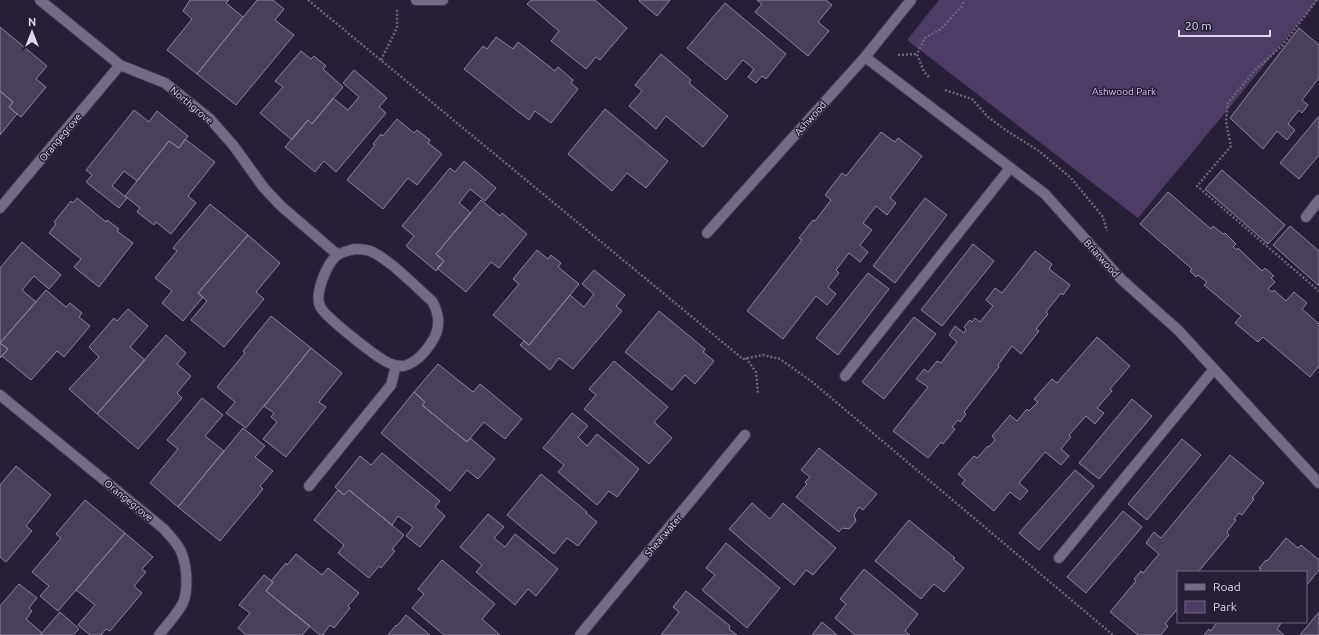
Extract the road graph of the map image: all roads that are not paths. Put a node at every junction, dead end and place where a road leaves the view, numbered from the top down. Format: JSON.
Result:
{"nodes":[{"id":1,"x":40,"y":0,"type":"edge"},
{"id":2,"x":416,"y":0,"type":"edge"},
{"id":3,"x":443,"y":0,"type":"edge"},
{"id":4,"x":911,"y":0,"type":"edge"},
{"id":5,"x":865,"y":57,"type":"junction"},
{"id":6,"x":120,"y":65,"type":"junction"},
{"id":7,"x":1010,"y":168,"type":"junction"},
{"id":8,"x":1319,"y":200,"type":"edge"},
{"id":9,"x":0,"y":208,"type":"edge"},
{"id":10,"x":1306,"y":217,"type":"dead end"},
{"id":11,"x":707,"y":233,"type":"dead end"},
{"id":12,"x":338,"y":255,"type":"junction"},
{"id":13,"x":396,"y":366,"type":"junction"},
{"id":14,"x":1214,"y":369,"type":"junction"},
{"id":15,"x":845,"y":376,"type":"dead end"},
{"id":16,"x":0,"y":395,"type":"edge"},
{"id":17,"x":745,"y":435,"type":"dead end"},
{"id":18,"x":1319,"y":483,"type":"edge"},
{"id":19,"x":309,"y":486,"type":"dead end"},
{"id":20,"x":1058,"y":558,"type":"dead end"},
{"id":21,"x":159,"y":635,"type":"edge"},
{"id":22,"x":580,"y":635,"type":"edge"}],
"edges":[{"from":1,"to":6,"type":"street","name":"Northgrove"},
{"from":2,"to":3,"type":"street"},
{"from":4,"to":5,"type":"street","name":"Ashwood"},
{"from":5,"to":7,"type":"street","name":"Briarwood"},
{"from":5,"to":11,"type":"street","name":"Ashwood"},
{"from":6,"to":9,"type":"street","name":"Orangegrove"},
{"from":6,"to":12,"type":"street","name":"Northgrove"},
{"from":7,"to":14,"type":"street","name":"Briarwood"},
{"from":7,"to":15,"type":"street"},
{"from":8,"to":10,"type":"street"},
{"from":12,"to":13,"type":"street"},
{"from":12,"to":13,"type":"street"},
{"from":13,"to":19,"type":"street"},
{"from":14,"to":18,"type":"street","name":"Briarwood"},
{"from":14,"to":20,"type":"street"},
{"from":16,"to":21,"type":"street","name":"Orangegrove"},
{"from":17,"to":22,"type":"street","name":"Shearwater"}]}
